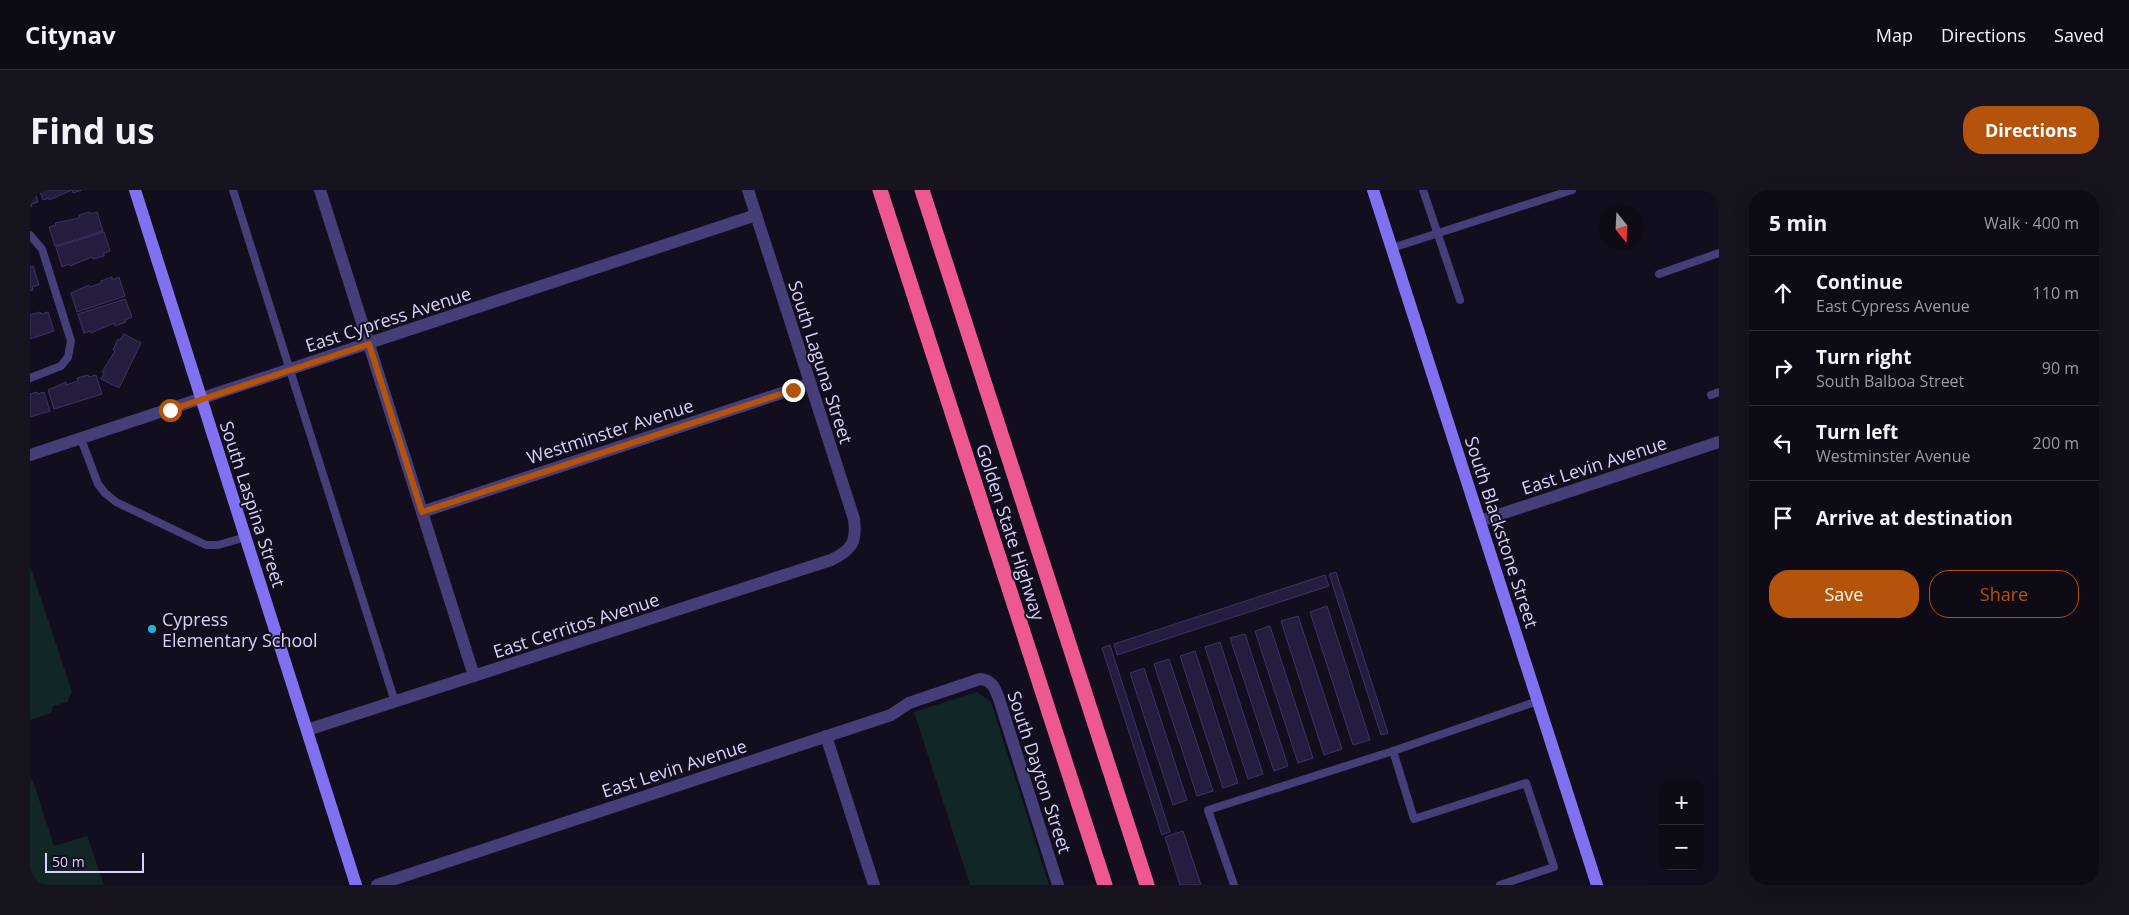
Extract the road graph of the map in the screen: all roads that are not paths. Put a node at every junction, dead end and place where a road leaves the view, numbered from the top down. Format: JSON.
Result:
{"nodes":[{"id":1,"x":135,"y":190,"type":"edge"},
{"id":2,"x":233,"y":190,"type":"edge"},
{"id":3,"x":320,"y":190,"type":"edge"},
{"id":4,"x":748,"y":190,"type":"edge"},
{"id":5,"x":880,"y":190,"type":"edge"},
{"id":6,"x":922,"y":190,"type":"edge"},
{"id":7,"x":1373,"y":190,"type":"edge"},
{"id":8,"x":1423,"y":190,"type":"edge"},
{"id":9,"x":1572,"y":190,"type":"edge"},
{"id":10,"x":756,"y":215,"type":"junction"},
{"id":11,"x":1438,"y":233,"type":"junction"},
{"id":12,"x":30,"y":235,"type":"edge"},
{"id":13,"x":1392,"y":248,"type":"junction"},
{"id":14,"x":1719,"y":254,"type":"edge"},
{"id":15,"x":1660,"y":274,"type":"dead end"},
{"id":16,"x":1460,"y":300,"type":"dead end"},
{"id":17,"x":369,"y":344,"type":"junction"},
{"id":18,"x":290,"y":370,"type":"junction"},
{"id":19,"x":30,"y":378,"type":"edge"},
{"id":20,"x":810,"y":384,"type":"junction"},
{"id":21,"x":201,"y":400,"type":"junction"},
{"id":22,"x":82,"y":439,"type":"junction"},
{"id":23,"x":1719,"y":442,"type":"edge"},
{"id":24,"x":30,"y":455,"type":"edge"},
{"id":25,"x":422,"y":512,"type":"junction"},
{"id":26,"x":1480,"y":521,"type":"junction"},
{"id":27,"x":246,"y":537,"type":"junction"},
{"id":28,"x":852,"y":545,"type":"joint"},
{"id":29,"x":474,"y":676,"type":"junction"},
{"id":30,"x":980,"y":679,"type":"joint"},
{"id":31,"x":1538,"y":701,"type":"junction"},
{"id":32,"x":395,"y":702,"type":"junction"},
{"id":33,"x":307,"y":730,"type":"junction"},
{"id":34,"x":826,"y":736,"type":"junction"},
{"id":35,"x":1393,"y":751,"type":"junction"},
{"id":36,"x":356,"y":885,"type":"edge"},
{"id":37,"x":377,"y":885,"type":"edge"},
{"id":38,"x":874,"y":885,"type":"edge"},
{"id":39,"x":1058,"y":885,"type":"edge"},
{"id":40,"x":1105,"y":885,"type":"edge"},
{"id":41,"x":1147,"y":885,"type":"edge"},
{"id":42,"x":1234,"y":885,"type":"edge"},
{"id":43,"x":1500,"y":885,"type":"edge"},
{"id":44,"x":1597,"y":885,"type":"edge"}],
"edges":[{"from":1,"to":21,"type":"main road","name":"South Laspina Street"},
{"from":2,"to":18,"type":"lane"},
{"from":3,"to":17,"type":"street"},
{"from":4,"to":10,"type":"street","name":"South Laguna Street"},
{"from":5,"to":40,"type":"highway","name":"Golden State Highway"},
{"from":6,"to":41,"type":"highway","name":"Golden State Highway"},
{"from":7,"to":13,"type":"main road","name":"South Blackstone Street"},
{"from":8,"to":11,"type":"lane"},
{"from":9,"to":11,"type":"lane"},
{"from":10,"to":17,"type":"street","name":"East Cypress Avenue"},
{"from":10,"to":20,"type":"street","name":"South Laguna Street"},
{"from":11,"to":13,"type":"lane"},
{"from":11,"to":16,"type":"lane"},
{"from":12,"to":19,"type":"lane"},
{"from":13,"to":26,"type":"main road","name":"South Blackstone Street"},
{"from":14,"to":15,"type":"lane"},
{"from":17,"to":18,"type":"street","name":"East Cypress Avenue"},
{"from":17,"to":25,"type":"street"},
{"from":18,"to":21,"type":"street","name":"East Cypress Avenue"},
{"from":18,"to":32,"type":"lane"},
{"from":20,"to":25,"type":"street","name":"Westminster Avenue"},
{"from":20,"to":28,"type":"street","name":"South Laguna Street"},
{"from":21,"to":22,"type":"street","name":"East Cypress Avenue"},
{"from":21,"to":27,"type":"main road","name":"South Laspina Street"},
{"from":22,"to":24,"type":"street","name":"East Cypress Avenue"},
{"from":22,"to":27,"type":"lane"},
{"from":23,"to":26,"type":"street","name":"East Levin Avenue"},
{"from":25,"to":29,"type":"street"},
{"from":26,"to":31,"type":"main road","name":"South Blackstone Street"},
{"from":27,"to":33,"type":"main road","name":"South Laspina Street"},
{"from":28,"to":29,"type":"street","name":"East Cerritos Avenue"},
{"from":29,"to":32,"type":"street","name":"East Cerritos Avenue"},
{"from":30,"to":34,"type":"street","name":"East Levin Avenue"},
{"from":30,"to":39,"type":"street","name":"South Dayton Street"},
{"from":31,"to":35,"type":"lane"},
{"from":31,"to":44,"type":"main road","name":"South Blackstone Street"},
{"from":32,"to":33,"type":"street","name":"East Cerritos Avenue"},
{"from":33,"to":36,"type":"main road","name":"South Laspina Street"},
{"from":34,"to":37,"type":"street","name":"East Levin Avenue"},
{"from":34,"to":38,"type":"street"},
{"from":35,"to":42,"type":"lane"},
{"from":35,"to":43,"type":"lane"}]}
